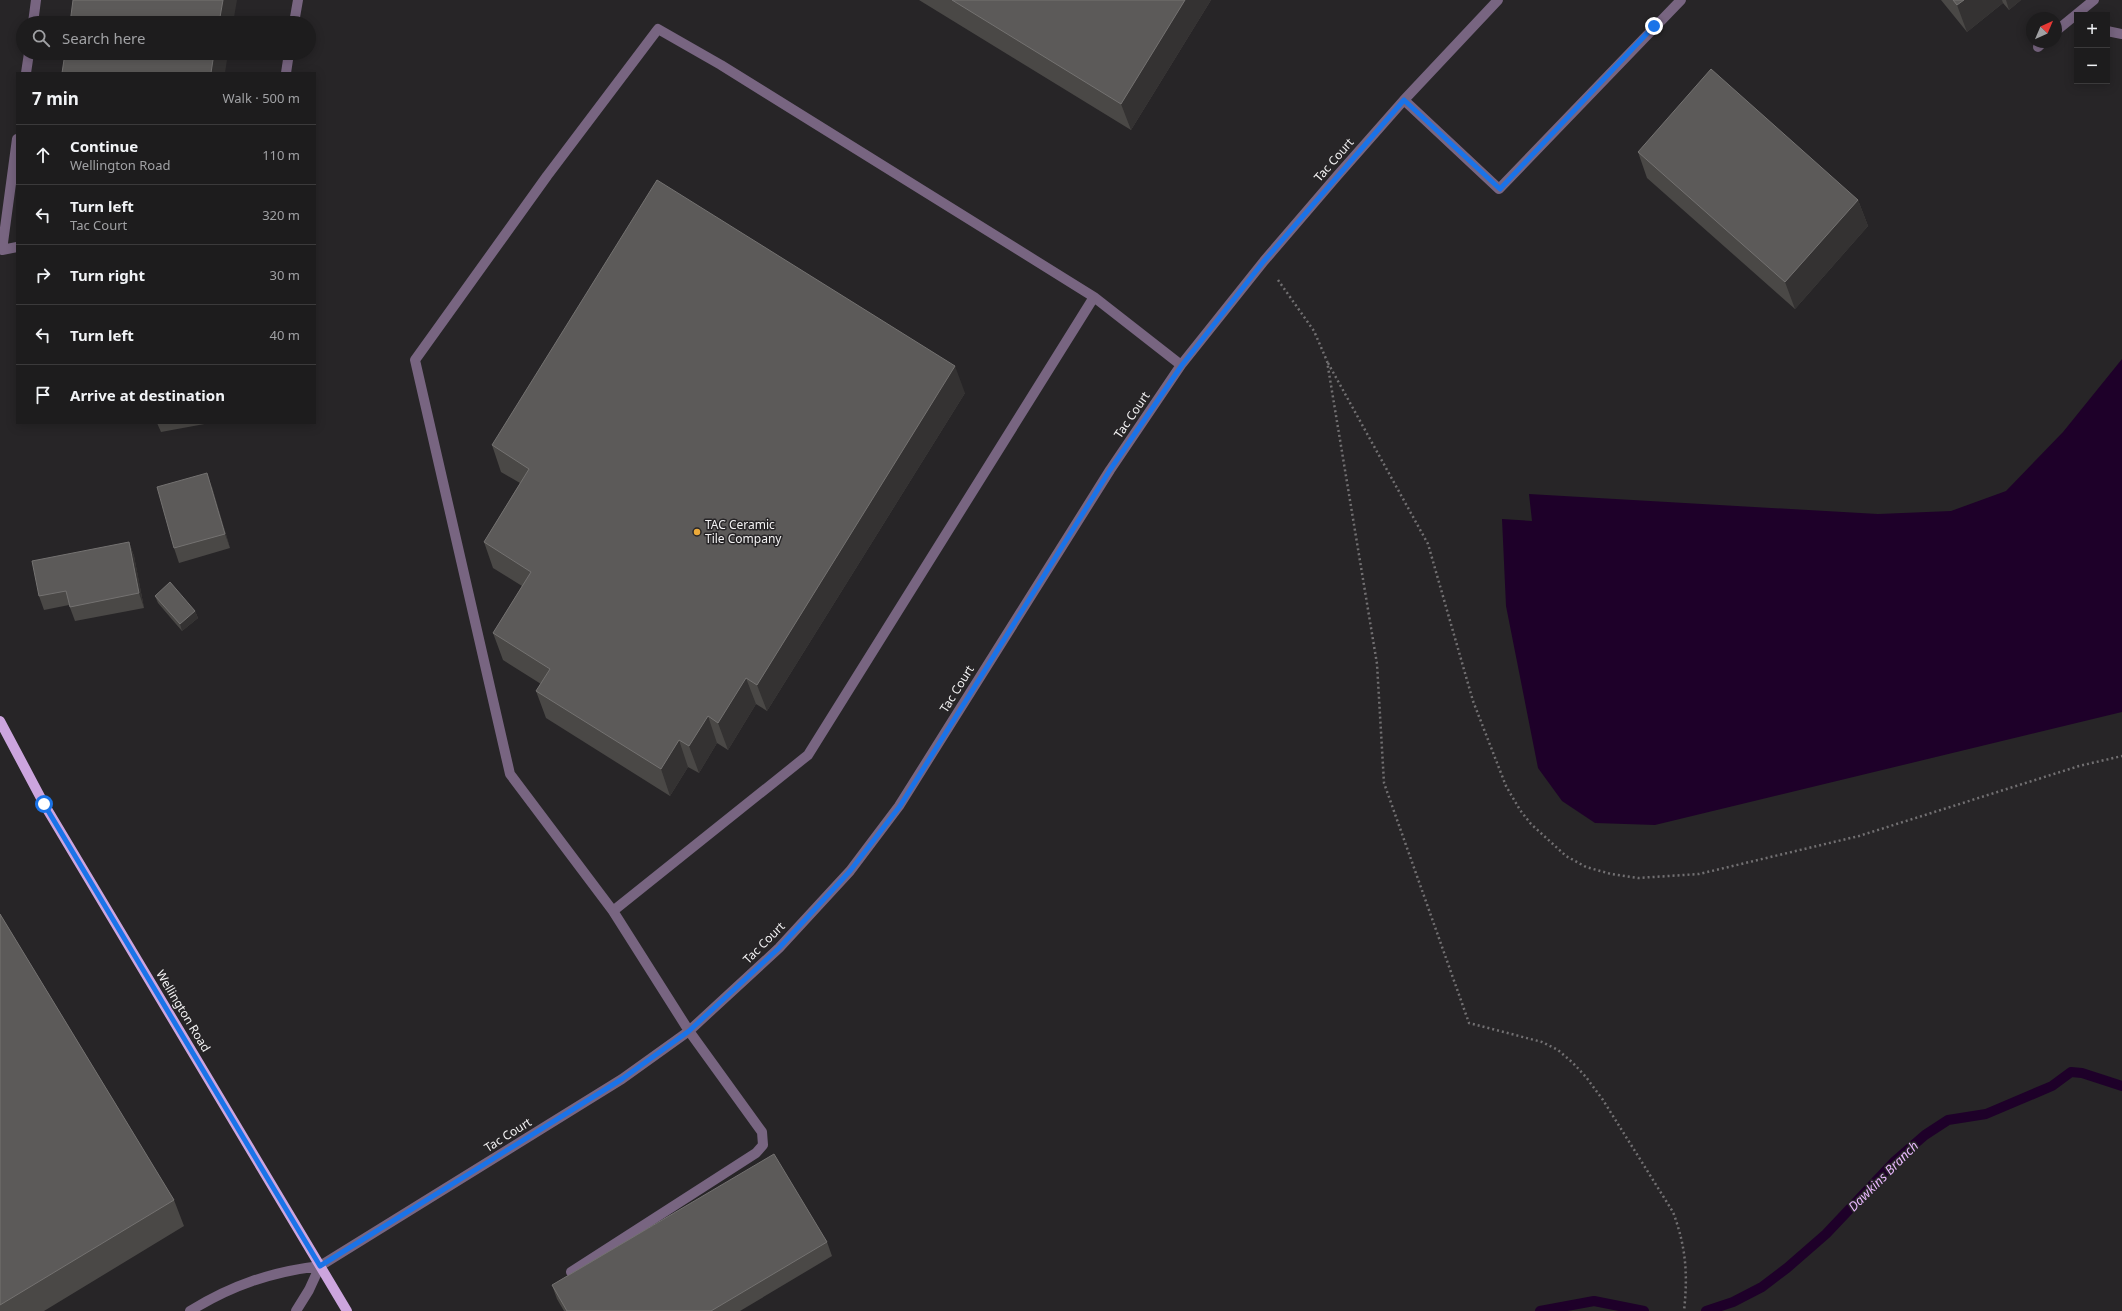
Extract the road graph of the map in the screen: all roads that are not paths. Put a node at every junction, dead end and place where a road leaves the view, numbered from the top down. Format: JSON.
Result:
{"nodes":[{"id":1,"x":36,"y":0,"type":"edge"},
{"id":2,"x":298,"y":0,"type":"edge"},
{"id":3,"x":1498,"y":0,"type":"edge"},
{"id":4,"x":1681,"y":0,"type":"edge"},
{"id":5,"x":2094,"y":0,"type":"edge"},
{"id":6,"x":34,"y":16,"type":"edge"},
{"id":7,"x":295,"y":16,"type":"edge"},
{"id":8,"x":2073,"y":22,"type":"edge"},
{"id":9,"x":2062,"y":28,"type":"edge"},
{"id":10,"x":2110,"y":32,"type":"edge"},
{"id":11,"x":2122,"y":34,"type":"edge"},
{"id":12,"x":28,"y":60,"type":"edge"},
{"id":13,"x":288,"y":60,"type":"edge"},
{"id":14,"x":26,"y":72,"type":"edge"},
{"id":15,"x":286,"y":72,"type":"edge"},
{"id":16,"x":1404,"y":100,"type":"junction"},
{"id":17,"x":16,"y":146,"type":"edge"},
{"id":18,"x":16,"y":247,"type":"edge"},
{"id":19,"x":1094,"y":297,"type":"junction"},
{"id":20,"x":1182,"y":365,"type":"junction"},
{"id":21,"x":0,"y":721,"type":"edge"},
{"id":22,"x":613,"y":911,"type":"junction"},
{"id":23,"x":689,"y":1031,"type":"junction"},
{"id":24,"x":320,"y":1266,"type":"junction"},
{"id":25,"x":571,"y":1272,"type":"edge"},
{"id":26,"x":190,"y":1311,"type":"edge"},
{"id":27,"x":296,"y":1311,"type":"edge"},
{"id":28,"x":347,"y":1311,"type":"edge"}],
"edges":[{"from":1,"to":6,"type":"street"},
{"from":2,"to":7,"type":"street"},
{"from":3,"to":16,"type":"street","name":"Tac Court"},
{"from":4,"to":16,"type":"street"},
{"from":5,"to":8,"type":"street"},
{"from":8,"to":9,"type":"street"},
{"from":10,"to":11,"type":"street"},
{"from":12,"to":14,"type":"street"},
{"from":13,"to":15,"type":"street"},
{"from":16,"to":20,"type":"street","name":"Tac Court"},
{"from":17,"to":18,"type":"street"},
{"from":19,"to":20,"type":"street"},
{"from":19,"to":22,"type":"street"},
{"from":19,"to":22,"type":"street"},
{"from":20,"to":23,"type":"street","name":"Tac Court"},
{"from":21,"to":24,"type":"main road","name":"Wellington Road"},
{"from":22,"to":23,"type":"street"},
{"from":23,"to":24,"type":"street","name":"Tac Court"},
{"from":23,"to":25,"type":"street"},
{"from":24,"to":26,"type":"street"},
{"from":24,"to":27,"type":"street"},
{"from":24,"to":28,"type":"main road","name":"Wellington Road"}]}
